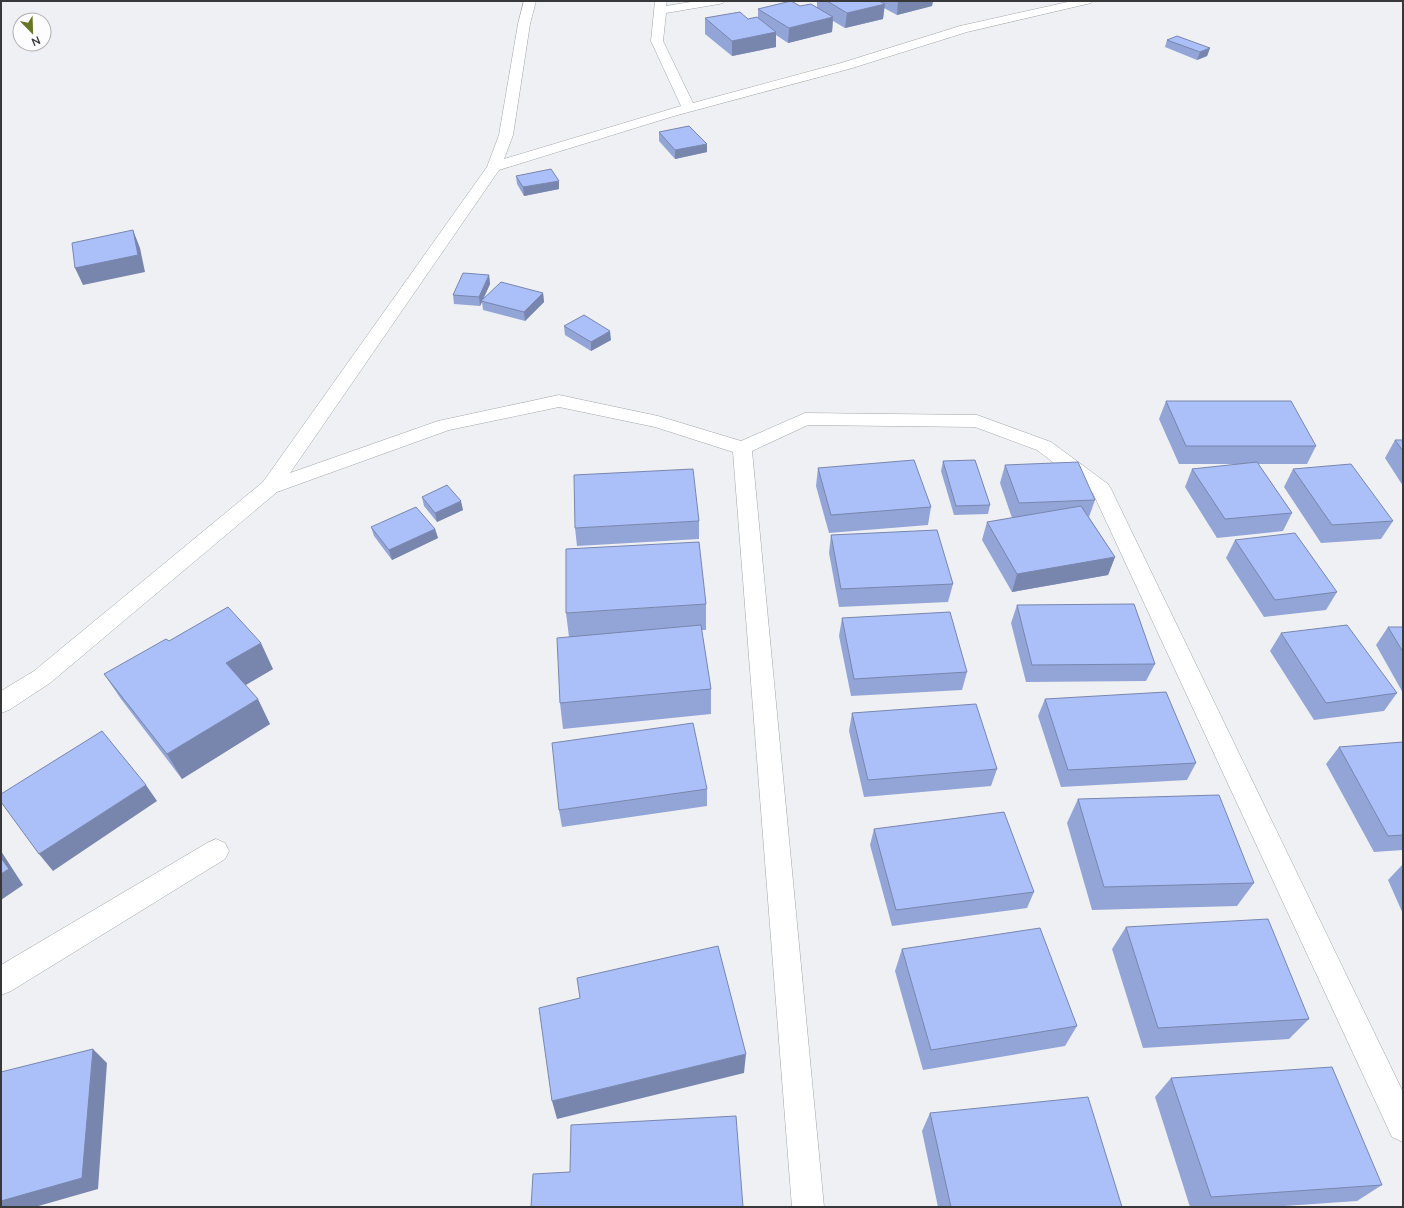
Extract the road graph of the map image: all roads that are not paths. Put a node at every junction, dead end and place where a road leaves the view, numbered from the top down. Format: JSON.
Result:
{"nodes":[{"id":1,"x":530,"y":1,"type":"edge"},
{"id":2,"x":719,"y":1,"type":"edge"},
{"id":3,"x":1087,"y":1,"type":"edge"},
{"id":4,"x":660,"y":6,"type":"edge"},
{"id":5,"x":689,"y":108,"type":"junction"},
{"id":6,"x":494,"y":167,"type":"junction"},
{"id":7,"x":742,"y":448,"type":"junction"},
{"id":8,"x":270,"y":487,"type":"junction"},
{"id":9,"x":1,"y":703,"type":"edge"},
{"id":10,"x":216,"y":851,"type":"dead end"},
{"id":11,"x":1,"y":981,"type":"edge"},
{"id":12,"x":1403,"y":1126,"type":"edge"},
{"id":13,"x":808,"y":1207,"type":"edge"}],
"edges":[{"from":1,"to":6,"type":"street"},
{"from":2,"to":4,"type":"street"},
{"from":3,"to":5,"type":"street"},
{"from":4,"to":5,"type":"street"},
{"from":5,"to":6,"type":"street"},
{"from":6,"to":8,"type":"street"},
{"from":7,"to":8,"type":"street"},
{"from":7,"to":12,"type":"street"},
{"from":7,"to":13,"type":"street"},
{"from":8,"to":9,"type":"street"},
{"from":10,"to":11,"type":"street"}]}
